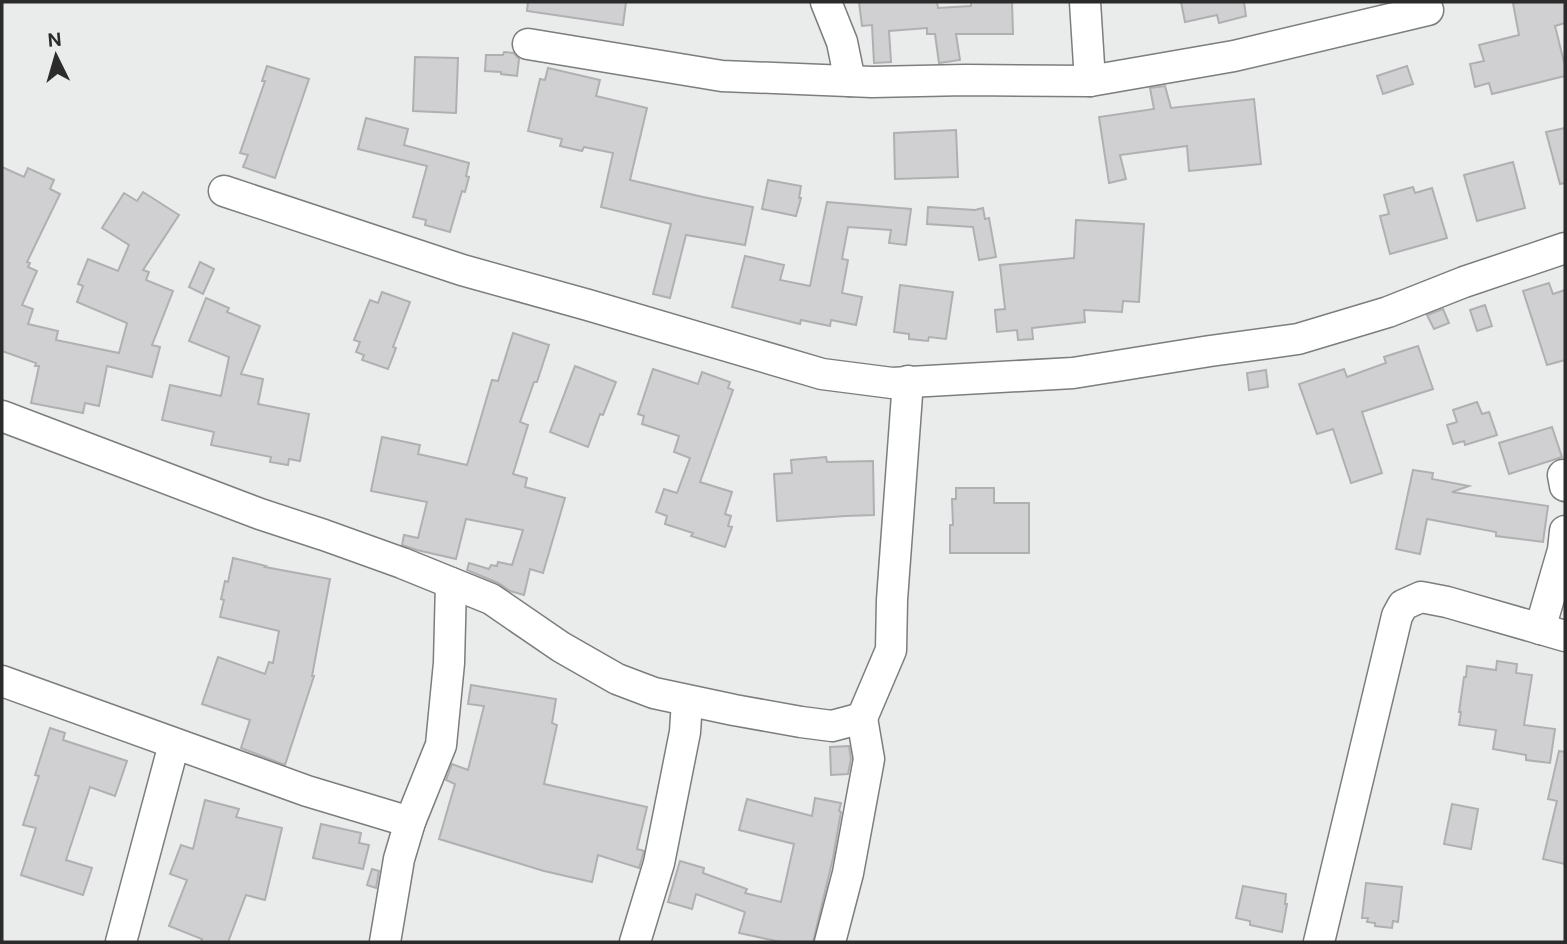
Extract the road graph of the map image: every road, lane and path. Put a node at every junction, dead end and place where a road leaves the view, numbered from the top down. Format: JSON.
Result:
{"nodes":[{"id":1,"x":826,"y":2,"type":"edge"},
{"id":2,"x":1085,"y":2,"type":"edge"},
{"id":3,"x":1428,"y":10,"type":"dead end"},
{"id":4,"x":528,"y":44,"type":"dead end"},
{"id":5,"x":850,"y":81,"type":"junction"},
{"id":6,"x":1090,"y":81,"type":"junction"},
{"id":7,"x":224,"y":191,"type":"dead end"},
{"id":8,"x":1565,"y":248,"type":"edge"},
{"id":9,"x":908,"y":382,"type":"junction"},
{"id":10,"x":2,"y":416,"type":"edge"},
{"id":11,"x":1565,"y":531,"type":"edge"},
{"id":12,"x":451,"y":583,"type":"junction"},
{"id":13,"x":1553,"y":633,"type":"edge"},
{"id":14,"x":2,"y":681,"type":"edge"},
{"id":15,"x":687,"y":701,"type":"junction"},
{"id":16,"x":862,"y":719,"type":"junction"},
{"id":17,"x":174,"y":744,"type":"junction"},
{"id":18,"x":410,"y":822,"type":"junction"},
{"id":19,"x":121,"y":942,"type":"edge"},
{"id":20,"x":385,"y":942,"type":"edge"},
{"id":21,"x":635,"y":942,"type":"edge"},
{"id":22,"x":830,"y":942,"type":"edge"},
{"id":23,"x":1320,"y":942,"type":"edge"}],
"edges":[{"from":1,"to":5,"type":"street"},
{"from":2,"to":6,"type":"street"},
{"from":3,"to":6,"type":"street"},
{"from":4,"to":5,"type":"street"},
{"from":5,"to":6,"type":"street"},
{"from":7,"to":9,"type":"street"},
{"from":8,"to":9,"type":"street"},
{"from":9,"to":16,"type":"street"},
{"from":10,"to":12,"type":"street"},
{"from":11,"to":13,"type":"street"},
{"from":12,"to":15,"type":"street"},
{"from":12,"to":18,"type":"street"},
{"from":13,"to":23,"type":"street"},
{"from":14,"to":17,"type":"street"},
{"from":15,"to":16,"type":"street"},
{"from":15,"to":21,"type":"street"},
{"from":16,"to":22,"type":"street"},
{"from":17,"to":18,"type":"street"},
{"from":17,"to":19,"type":"street"},
{"from":18,"to":20,"type":"street"}]}
